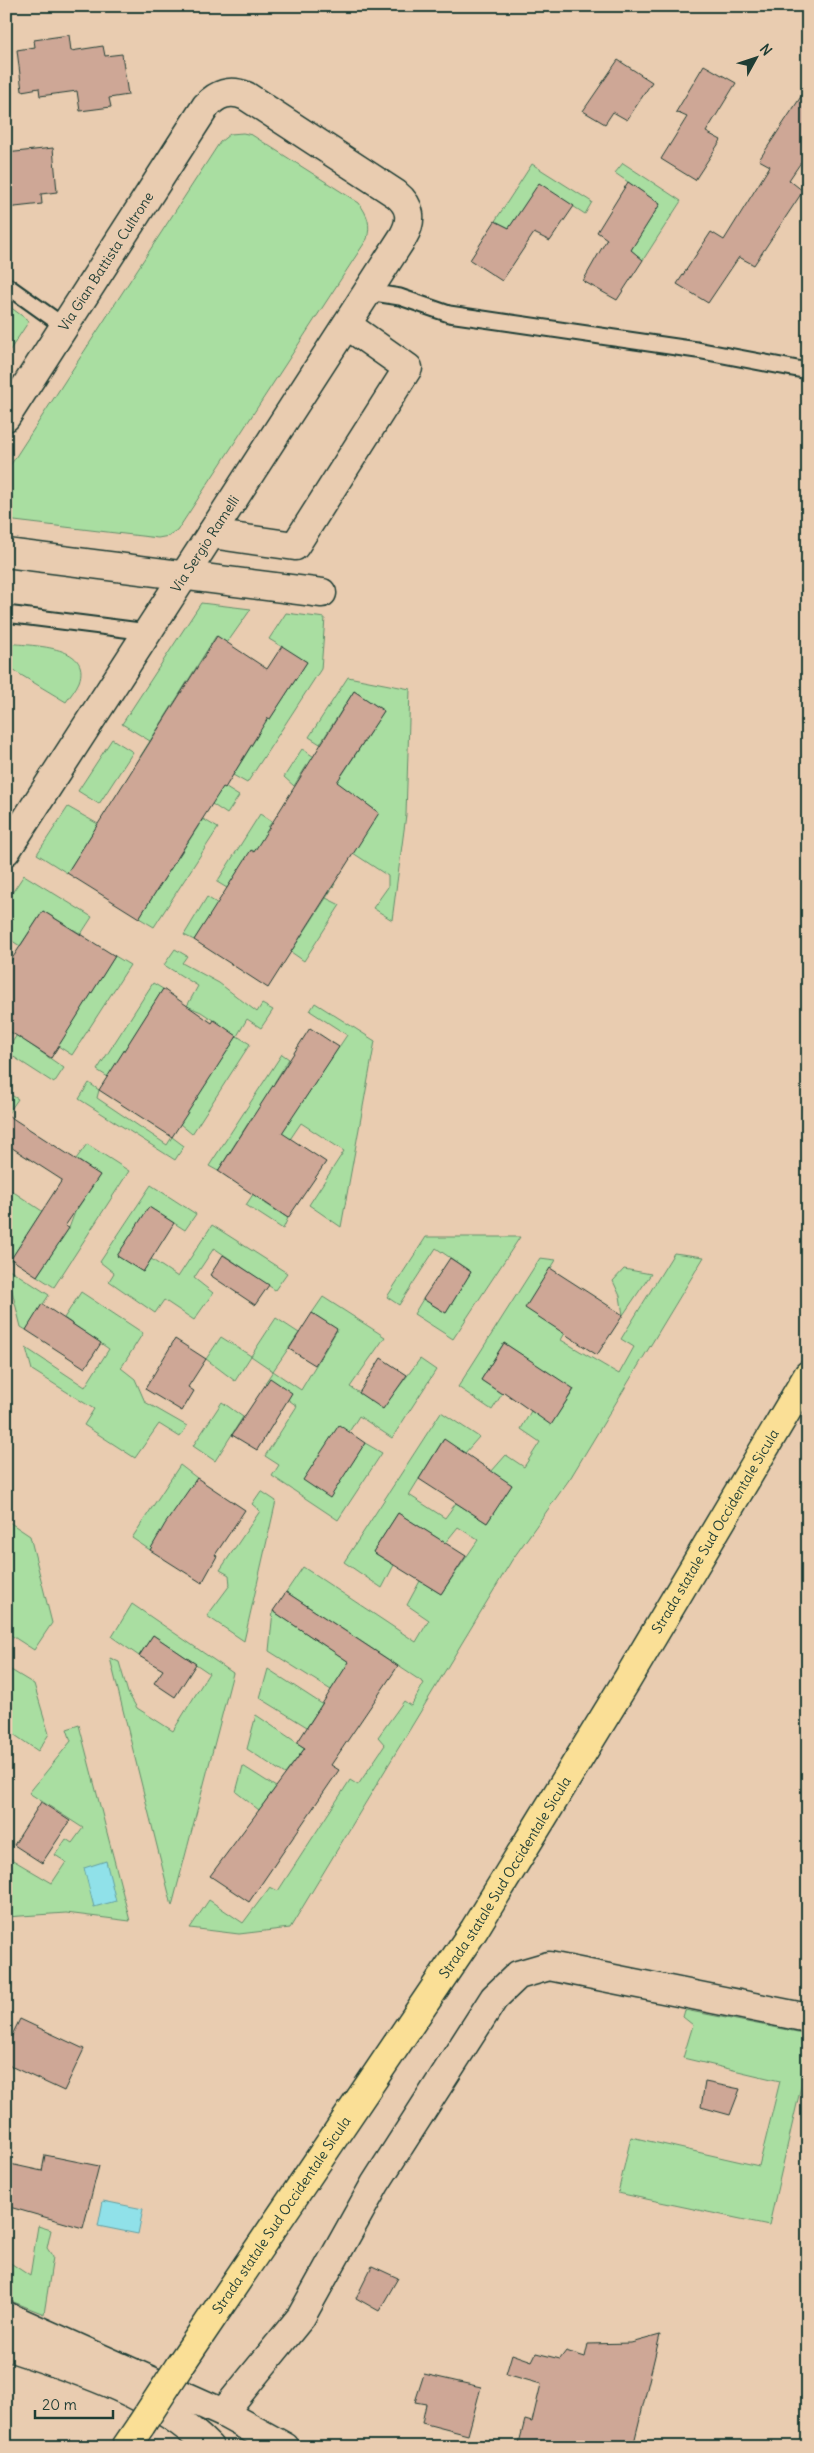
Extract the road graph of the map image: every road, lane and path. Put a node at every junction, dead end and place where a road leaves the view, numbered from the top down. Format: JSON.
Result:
{"nodes":[{"id":1,"x":206,"y":106,"type":"joint"},
{"id":2,"x":6,"y":285,"type":"edge"},
{"id":3,"x":368,"y":292,"type":"junction"},
{"id":4,"x":347,"y":325,"type":"junction"},
{"id":5,"x":65,"y":327,"type":"junction"},
{"id":6,"x":808,"y":371,"type":"edge"},
{"id":7,"x":6,"y":417,"type":"edge"},
{"id":8,"x":211,"y":534,"type":"junction"},
{"id":9,"x":6,"y":553,"type":"edge"},
{"id":10,"x":185,"y":574,"type":"junction"},
{"id":11,"x":322,"y":593,"type":"dead end"},
{"id":12,"x":6,"y":614,"type":"edge"},
{"id":13,"x":148,"y":632,"type":"junction"},
{"id":14,"x":6,"y":851,"type":"edge"},
{"id":15,"x":808,"y":1375,"type":"edge"},
{"id":16,"x":808,"y":2018,"type":"edge"},
{"id":17,"x":6,"y":2316,"type":"edge"},
{"id":18,"x":6,"y":2324,"type":"edge"},
{"id":19,"x":35,"y":2328,"type":"junction"},
{"id":20,"x":6,"y":2346,"type":"edge"},
{"id":21,"x":223,"y":2413,"type":"junction"},
{"id":22,"x":133,"y":2436,"type":"edge"},
{"id":23,"x":209,"y":2447,"type":"edge"},
{"id":24,"x":285,"y":2447,"type":"edge"}],
"edges":[{"from":1,"to":3,"type":"street","name":"Via Sergio Ramelli"},
{"from":1,"to":5,"type":"street","name":"Via Gian Battista Cultrone"},
{"from":2,"to":5,"type":"lane"},
{"from":3,"to":4,"type":"street","name":"Via Sergio Ramelli"},
{"from":3,"to":6,"type":"lane"},
{"from":4,"to":8,"type":"street","name":"Via Sergio Ramelli"},
{"from":4,"to":8,"type":"street"},
{"from":5,"to":7,"type":"street","name":"Via Gian Battista Cultrone"},
{"from":8,"to":10,"type":"street","name":"Via Sergio Ramelli"},
{"from":9,"to":10,"type":"street"},
{"from":10,"to":11,"type":"street"},
{"from":10,"to":13,"type":"street","name":"Via Sergio Ramelli"},
{"from":12,"to":13,"type":"lane"},
{"from":13,"to":14,"type":"street","name":"Via Sergio Ramelli"},
{"from":15,"to":22,"type":"main road","name":"Strada statale Sud Occidentale Sicula","bridge":true},
{"from":16,"to":21,"type":"street"},
{"from":17,"to":19,"type":"street"},
{"from":18,"to":19,"type":"street"},
{"from":19,"to":21,"type":"street"},
{"from":20,"to":23,"type":"street"},
{"from":21,"to":24,"type":"street"}]}
